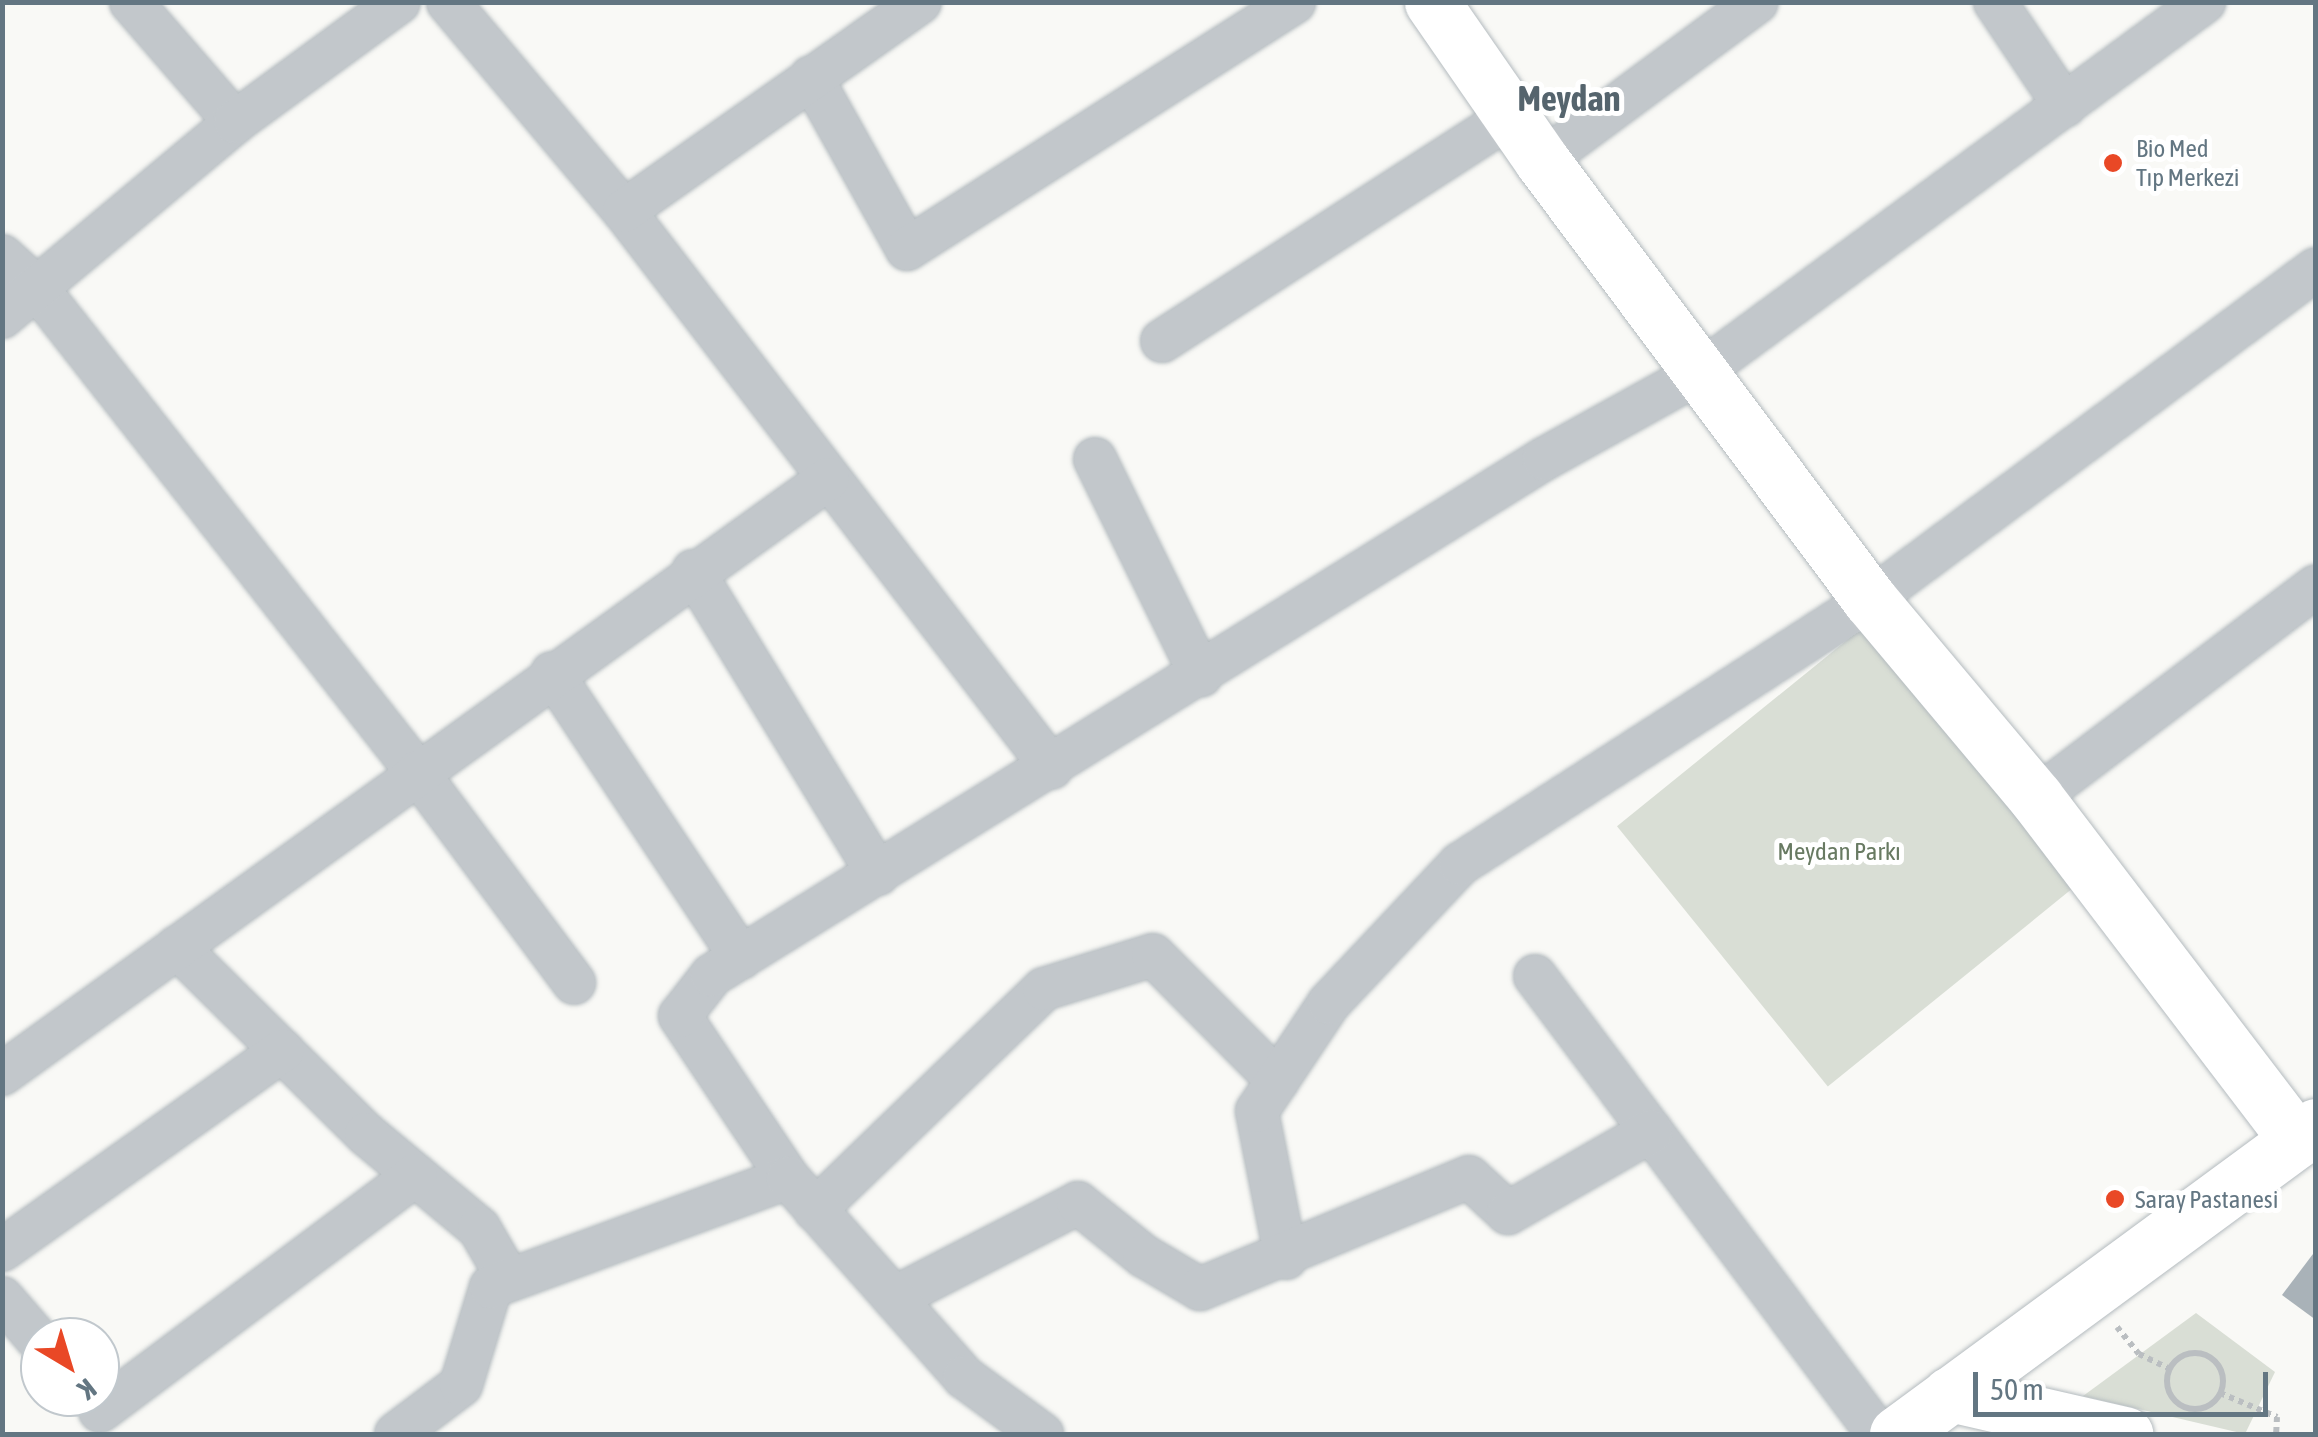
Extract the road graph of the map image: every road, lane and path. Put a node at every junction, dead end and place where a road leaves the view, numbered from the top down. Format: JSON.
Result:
{"nodes":[{"id":1,"x":131,"y":2,"type":"edge"},
{"id":2,"x":399,"y":2,"type":"edge"},
{"id":3,"x":448,"y":2,"type":"edge"},
{"id":4,"x":920,"y":2,"type":"edge"},
{"id":5,"x":1294,"y":2,"type":"edge"},
{"id":6,"x":1432,"y":2,"type":"edge"},
{"id":7,"x":1756,"y":2,"type":"edge"},
{"id":8,"x":1994,"y":2,"type":"edge"},
{"id":9,"x":2204,"y":2,"type":"edge"},
{"id":10,"x":811,"y":77,"type":"junction"},
{"id":11,"x":2065,"y":106,"type":"junction"},
{"id":12,"x":1511,"y":116,"type":"junction"},
{"id":13,"x":235,"y":122,"type":"junction"},
{"id":14,"x":1542,"y":161,"type":"junction"},
{"id":15,"x":624,"y":211,"type":"junction"},
{"id":16,"x":2,"y":256,"type":"edge"},
{"id":17,"x":2316,"y":269,"type":"edge"},
{"id":18,"x":37,"y":288,"type":"junction"},
{"id":19,"x":2,"y":316,"type":"edge"},
{"id":20,"x":1162,"y":341,"type":"dead end"},
{"id":21,"x":1699,"y":374,"type":"junction"},
{"id":22,"x":1094,"y":459,"type":"dead end"},
{"id":23,"x":828,"y":480,"type":"junction"},
{"id":24,"x":693,"y":571,"type":"junction"},
{"id":25,"x":2316,"y":586,"type":"edge"},
{"id":26,"x":1870,"y":600,"type":"junction"},
{"id":27,"x":552,"y":673,"type":"junction"},
{"id":28,"x":1201,"y":674,"type":"junction"},
{"id":29,"x":1052,"y":768,"type":"junction"},
{"id":30,"x":418,"y":772,"type":"junction"},
{"id":31,"x":2036,"y":798,"type":"junction"},
{"id":32,"x":878,"y":874,"type":"junction"},
{"id":33,"x":177,"y":947,"type":"junction"},
{"id":34,"x":740,"y":958,"type":"junction"},
{"id":35,"x":1535,"y":976,"type":"dead end"},
{"id":36,"x":574,"y":983,"type":"dead end"},
{"id":37,"x":282,"y":1051,"type":"junction"},
{"id":38,"x":2,"y":1074,"type":"edge"},
{"id":39,"x":1278,"y":1081,"type":"junction"},
{"id":40,"x":1651,"y":1131,"type":"junction"},
{"id":41,"x":2306,"y":1132,"type":"edge"},
{"id":42,"x":416,"y":1175,"type":"junction"},
{"id":43,"x":802,"y":1194,"type":"junction"},
{"id":44,"x":2,"y":1250,"type":"edge"},
{"id":45,"x":1286,"y":1258,"type":"junction"},
{"id":46,"x":508,"y":1280,"type":"junction"},
{"id":47,"x":2087,"y":1293,"type":"junction"},
{"id":48,"x":2,"y":1298,"type":"edge"},
{"id":49,"x":894,"y":1298,"type":"junction"},
{"id":50,"x":20,"y":1319,"type":"edge"},
{"id":51,"x":2170,"y":1369,"type":"junction"},
{"id":52,"x":2220,"y":1393,"type":"junction"},
{"id":53,"x":1950,"y":1394,"type":"junction"},
{"id":54,"x":120,"y":1400,"type":"edge"},
{"id":55,"x":396,"y":1434,"type":"edge"},
{"id":56,"x":1042,"y":1434,"type":"edge"},
{"id":57,"x":1878,"y":1434,"type":"edge"},
{"id":58,"x":1896,"y":1434,"type":"edge"},
{"id":59,"x":2125,"y":1434,"type":"edge"},
{"id":60,"x":2276,"y":1434,"type":"edge"}],
"edges":[{"from":1,"to":13,"type":"street"},
{"from":2,"to":13,"type":"street"},
{"from":3,"to":15,"type":"street"},
{"from":4,"to":10,"type":"street"},
{"from":5,"to":10,"type":"street"},
{"from":6,"to":12,"type":"main road"},
{"from":7,"to":14,"type":"street"},
{"from":8,"to":11,"type":"street"},
{"from":9,"to":11,"type":"street"},
{"from":10,"to":15,"type":"street"},
{"from":11,"to":21,"type":"street"},
{"from":12,"to":14,"type":"main road"},
{"from":12,"to":20,"type":"street"},
{"from":13,"to":18,"type":"street"},
{"from":14,"to":21,"type":"main road"},
{"from":15,"to":23,"type":"street"},
{"from":16,"to":18,"type":"street"},
{"from":17,"to":26,"type":"street"},
{"from":18,"to":19,"type":"street"},
{"from":18,"to":30,"type":"street"},
{"from":21,"to":26,"type":"main road"},
{"from":21,"to":28,"type":"street"},
{"from":22,"to":28,"type":"street"},
{"from":23,"to":24,"type":"street"},
{"from":23,"to":29,"type":"street"},
{"from":24,"to":27,"type":"street"},
{"from":24,"to":32,"type":"street"},
{"from":25,"to":31,"type":"street"},
{"from":26,"to":31,"type":"main road"},
{"from":26,"to":39,"type":"street"},
{"from":27,"to":30,"type":"street"},
{"from":27,"to":34,"type":"street"},
{"from":28,"to":29,"type":"street"},
{"from":29,"to":32,"type":"street"},
{"from":30,"to":33,"type":"street"},
{"from":30,"to":36,"type":"street"},
{"from":31,"to":41,"type":"main road"},
{"from":32,"to":34,"type":"street"},
{"from":33,"to":37,"type":"street"},
{"from":33,"to":38,"type":"street"},
{"from":34,"to":43,"type":"street"},
{"from":35,"to":40,"type":"street"},
{"from":37,"to":42,"type":"street"},
{"from":37,"to":44,"type":"street"},
{"from":39,"to":43,"type":"street"},
{"from":39,"to":45,"type":"street"},
{"from":40,"to":45,"type":"street"},
{"from":40,"to":57,"type":"street"},
{"from":41,"to":47,"type":"main road"},
{"from":42,"to":46,"type":"street"},
{"from":42,"to":54,"type":"street"},
{"from":43,"to":46,"type":"street"},
{"from":43,"to":49,"type":"street"},
{"from":45,"to":49,"type":"street"},
{"from":46,"to":55,"type":"street"},
{"from":47,"to":51,"type":"path"},
{"from":47,"to":53,"type":"main road"},
{"from":48,"to":50,"type":"street"},
{"from":49,"to":56,"type":"street"},
{"from":51,"to":52,"type":"path"},
{"from":51,"to":52,"type":"path"},
{"from":52,"to":60,"type":"path"},
{"from":53,"to":58,"type":"main road"},
{"from":53,"to":59,"type":"main road"}]}
